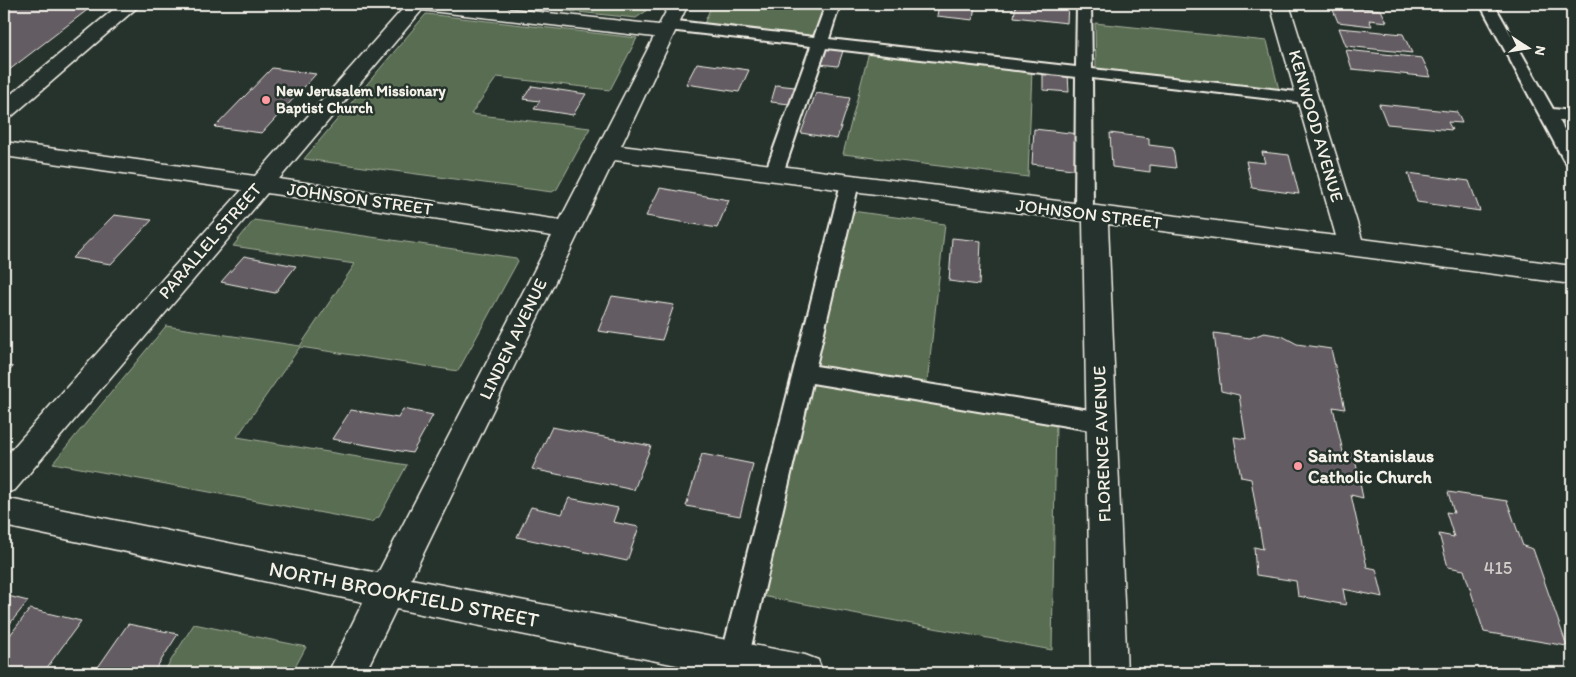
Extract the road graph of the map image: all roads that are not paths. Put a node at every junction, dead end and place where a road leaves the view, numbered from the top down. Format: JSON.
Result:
{"nodes":[{"id":1,"x":131,"y":4,"type":"edge"},
{"id":2,"x":417,"y":4,"type":"edge"},
{"id":3,"x":834,"y":4,"type":"edge"},
{"id":4,"x":1084,"y":4,"type":"edge"},
{"id":5,"x":1280,"y":4,"type":"edge"},
{"id":6,"x":1487,"y":4,"type":"edge"},
{"id":7,"x":501,"y":8,"type":"edge"},
{"id":8,"x":671,"y":20,"type":"edge"},
{"id":9,"x":819,"y":42,"type":"junction"},
{"id":10,"x":1084,"y":72,"type":"junction"},
{"id":11,"x":1306,"y":98,"type":"junction"},
{"id":12,"x":4,"y":111,"type":"edge"},
{"id":13,"x":1546,"y":113,"type":"junction"},
{"id":14,"x":1572,"y":116,"type":"edge"},
{"id":15,"x":4,"y":149,"type":"edge"},
{"id":16,"x":607,"y":152,"type":"junction"},
{"id":17,"x":1572,"y":159,"type":"edge"},
{"id":18,"x":774,"y":173,"type":"junction"},
{"id":19,"x":850,"y":183,"type":"junction"},
{"id":20,"x":259,"y":184,"type":"junction"},
{"id":21,"x":1089,"y":214,"type":"junction"},
{"id":22,"x":567,"y":230,"type":"junction"},
{"id":23,"x":1352,"y":247,"type":"junction"},
{"id":24,"x":1572,"y":276,"type":"edge"},
{"id":25,"x":805,"y":373,"type":"junction"},
{"id":26,"x":1102,"y":422,"type":"junction"},
{"id":27,"x":4,"y":480,"type":"edge"},
{"id":28,"x":4,"y":512,"type":"edge"},
{"id":29,"x":388,"y":591,"type":"junction"},
{"id":30,"x":733,"y":666,"type":"edge"},
{"id":31,"x":346,"y":673,"type":"edge"},
{"id":32,"x":805,"y":673,"type":"edge"},
{"id":33,"x":1109,"y":673,"type":"edge"}],
"edges":[{"from":1,"to":12,"type":"street"},
{"from":2,"to":7,"type":"street"},
{"from":2,"to":20,"type":"street","name":"PARALLEL STREET"},
{"from":3,"to":9,"type":"lane"},
{"from":4,"to":10,"type":"lane"},
{"from":5,"to":11,"type":"street","name":"KENWOOD AVENUE"},
{"from":6,"to":13,"type":"lane"},
{"from":7,"to":8,"type":"street"},
{"from":8,"to":9,"type":"lane"},
{"from":8,"to":16,"type":"street","name":"LINDEN AVENUE"},
{"from":9,"to":10,"type":"lane"},
{"from":9,"to":18,"type":"lane"},
{"from":10,"to":11,"type":"lane"},
{"from":10,"to":21,"type":"lane"},
{"from":11,"to":23,"type":"street","name":"KENWOOD AVENUE"},
{"from":13,"to":14,"type":"lane"},
{"from":13,"to":17,"type":"lane"},
{"from":15,"to":20,"type":"street","name":"JOHNSON STREET"},
{"from":16,"to":18,"type":"street","name":"JOHNSON STREET"},
{"from":16,"to":22,"type":"street","name":"LINDEN AVENUE"},
{"from":18,"to":19,"type":"street","name":"JOHNSON STREET"},
{"from":19,"to":21,"type":"street","name":"JOHNSON STREET"},
{"from":19,"to":25,"type":"lane"},
{"from":20,"to":22,"type":"street","name":"JOHNSON STREET"},
{"from":20,"to":27,"type":"street","name":"PARALLEL STREET"},
{"from":21,"to":23,"type":"street","name":"JOHNSON STREET"},
{"from":21,"to":26,"type":"street","name":"FLORENCE AVENUE"},
{"from":22,"to":29,"type":"street","name":"LINDEN AVENUE"},
{"from":23,"to":24,"type":"street","name":"JOHNSON STREET"},
{"from":25,"to":26,"type":"lane"},
{"from":25,"to":30,"type":"lane"},
{"from":26,"to":33,"type":"street","name":"FLORENCE AVENUE"},
{"from":28,"to":29,"type":"street","name":"NORTH BROOKFIELD STREET"},
{"from":29,"to":30,"type":"street","name":"NORTH BROOKFIELD STREET"},
{"from":29,"to":31,"type":"street","name":"LINDEN AVENUE"},
{"from":30,"to":32,"type":"street","name":"NORTH BROOKFIELD STREET"}]}
